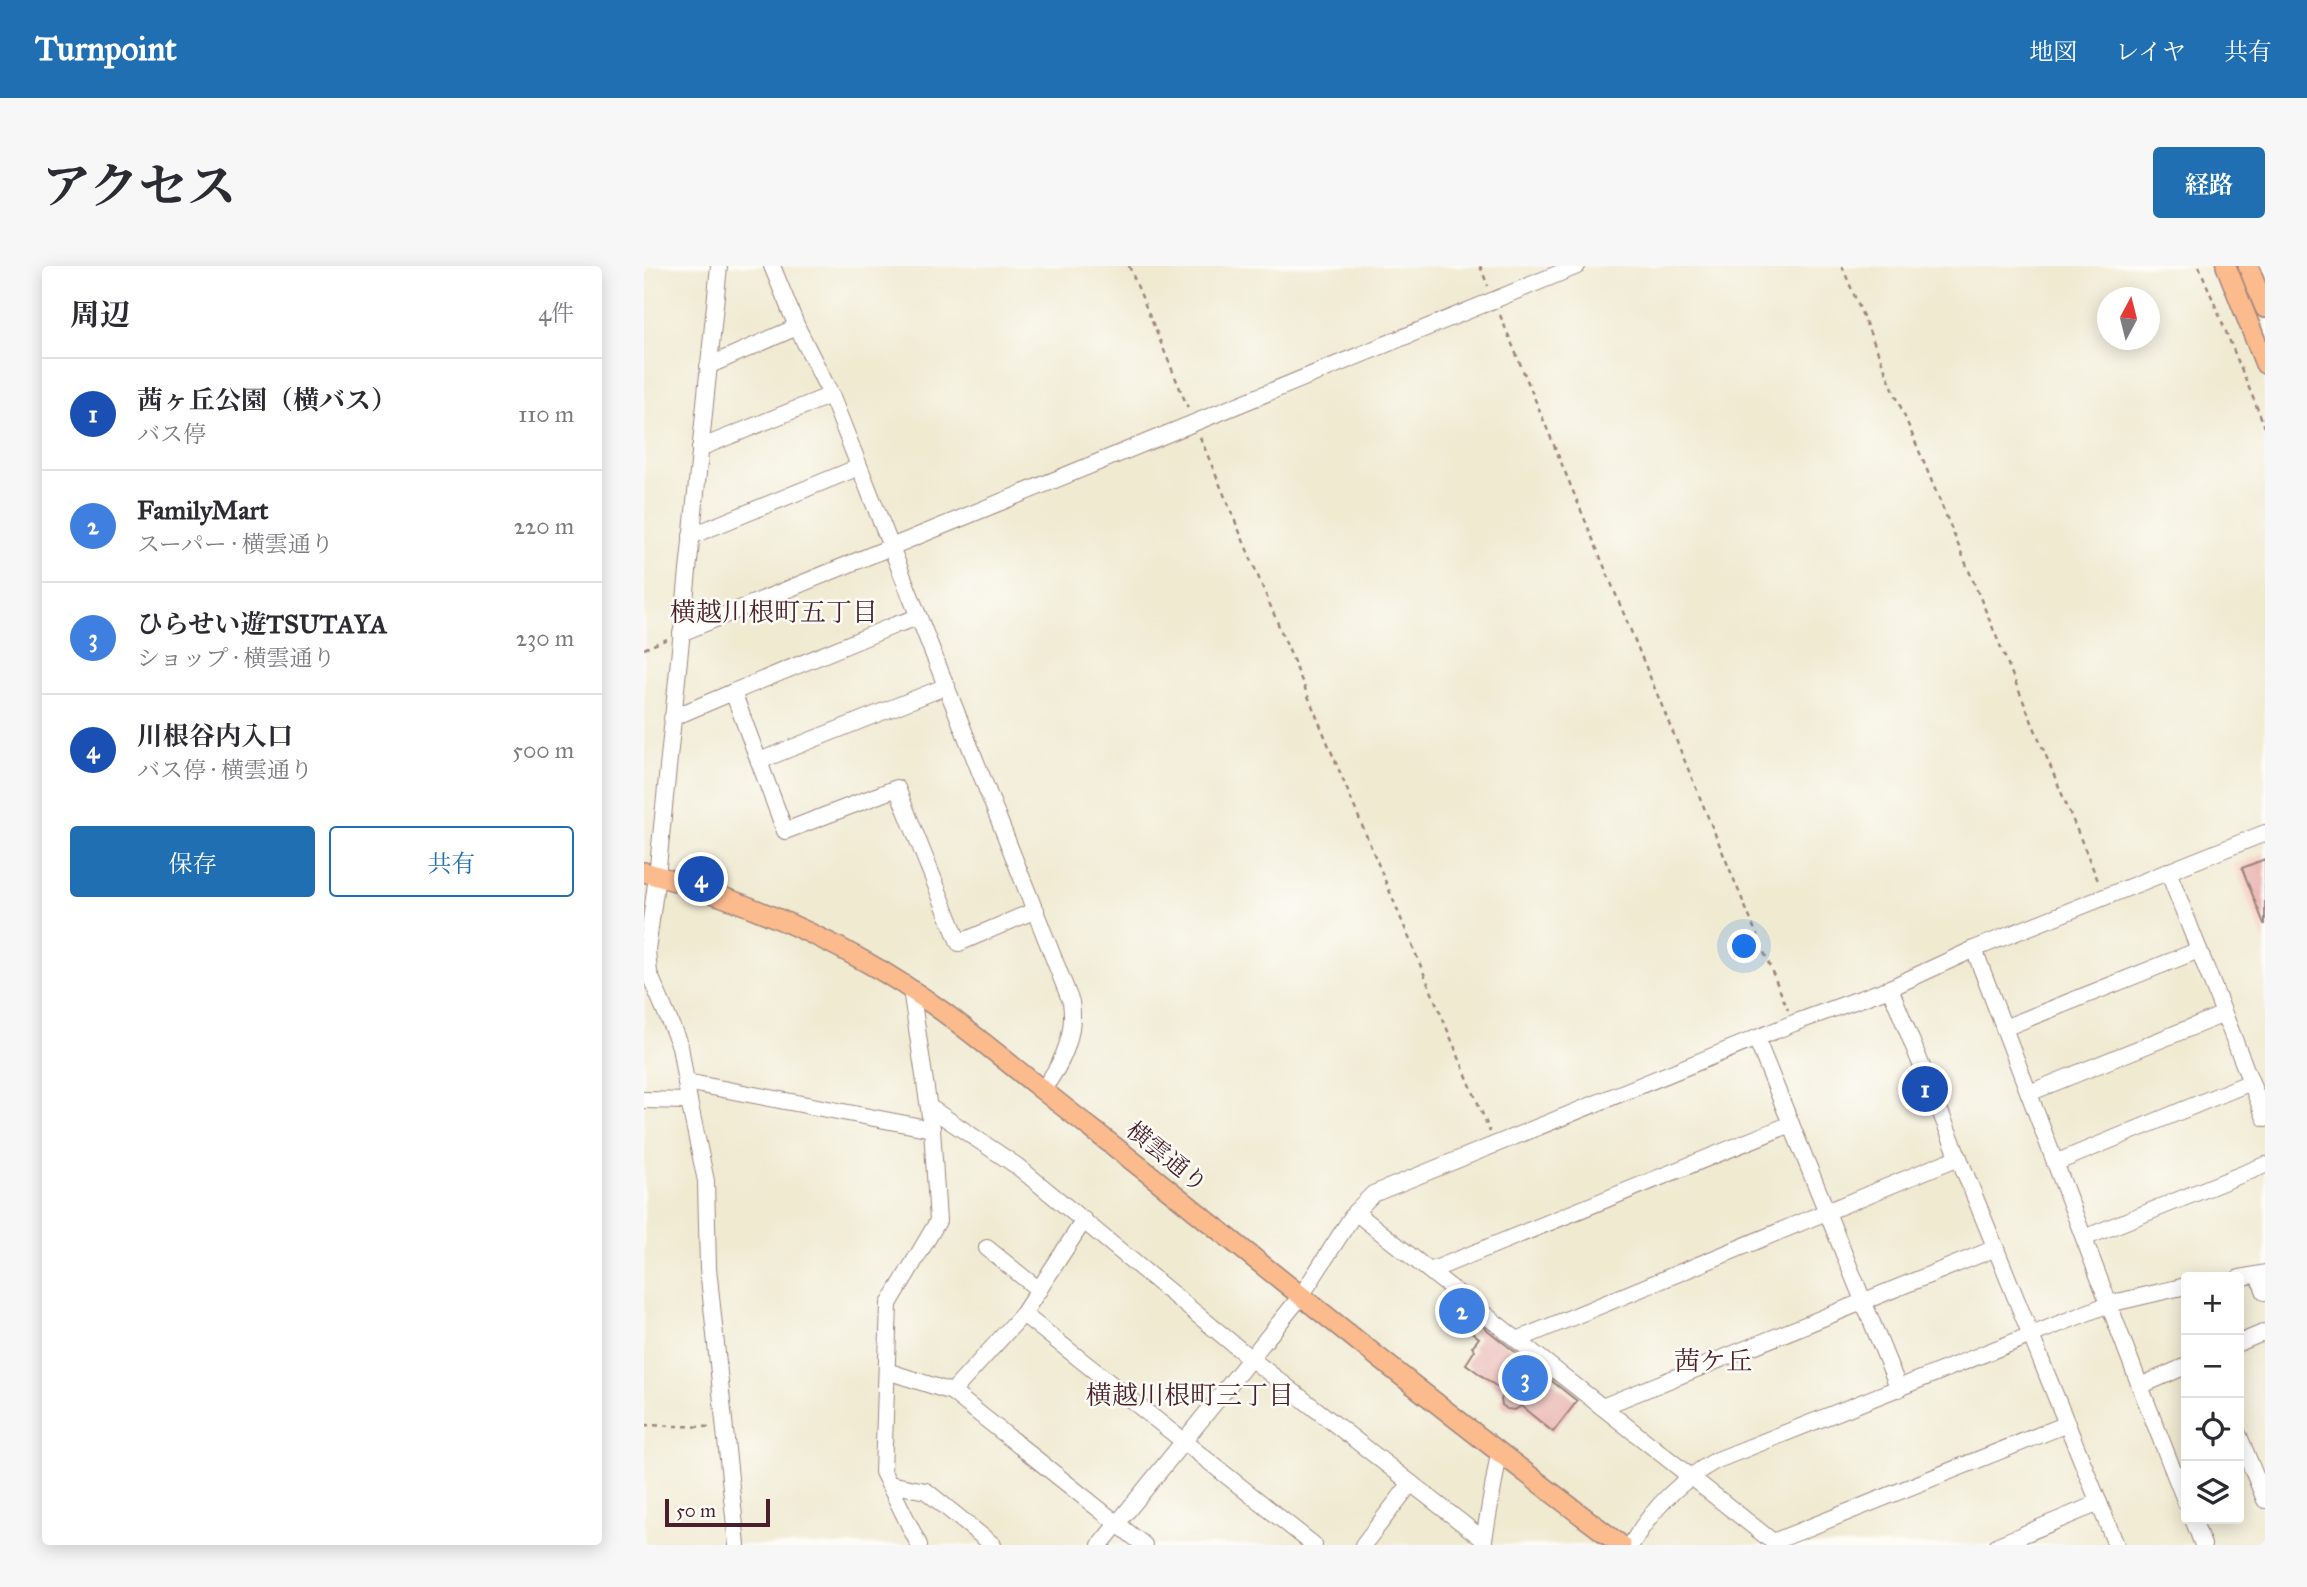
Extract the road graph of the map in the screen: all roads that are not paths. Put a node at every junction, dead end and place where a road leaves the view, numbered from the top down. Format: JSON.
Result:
{"nodes":[{"id":1,"x":719,"y":266,"type":"edge"},
{"id":2,"x":772,"y":266,"type":"edge"},
{"id":3,"x":1577,"y":266,"type":"edge"},
{"id":4,"x":2226,"y":266,"type":"edge"},
{"id":5,"x":2248,"y":266,"type":"edge"},
{"id":6,"x":2265,"y":308,"type":"edge"},
{"id":7,"x":797,"y":327,"type":"junction"},
{"id":8,"x":2265,"y":364,"type":"edge"},
{"id":9,"x":708,"y":366,"type":"junction"},
{"id":10,"x":831,"y":395,"type":"junction"},
{"id":11,"x":700,"y":448,"type":"junction"},
{"id":12,"x":859,"y":467,"type":"junction"},
{"id":13,"x":691,"y":536,"type":"junction"},
{"id":14,"x":890,"y":547,"type":"junction"},
{"id":15,"x":919,"y":617,"type":"junction"},
{"id":16,"x":681,"y":633,"type":"junction"},
{"id":17,"x":947,"y":686,"type":"junction"},
{"id":18,"x":733,"y":692,"type":"junction"},
{"id":19,"x":672,"y":718,"type":"junction"},
{"id":20,"x":759,"y":761,"type":"junction"},
{"id":21,"x":2265,"y":833,"type":"edge"},
{"id":22,"x":2168,"y":871,"type":"junction"},
{"id":23,"x":651,"y":874,"type":"edge"},
{"id":24,"x":1035,"y":910,"type":"junction"},
{"id":25,"x":1974,"y":949,"type":"junction"},
{"id":26,"x":2199,"y":950,"type":"junction"},
{"id":27,"x":647,"y":970,"type":"edge"},
{"id":28,"x":1890,"y":988,"type":"junction"},
{"id":29,"x":911,"y":989,"type":"junction"},
{"id":30,"x":2224,"y":1014,"type":"junction"},
{"id":31,"x":2004,"y":1028,"type":"junction"},
{"id":32,"x":1756,"y":1038,"type":"junction"},
{"id":33,"x":686,"y":1082,"type":"junction"},
{"id":34,"x":2251,"y":1082,"type":"junction"},
{"id":35,"x":1042,"y":1090,"type":"junction"},
{"id":36,"x":2029,"y":1093,"type":"junction"},
{"id":37,"x":644,"y":1100,"type":"edge"},
{"id":38,"x":689,"y":1101,"type":"junction"},
{"id":39,"x":929,"y":1107,"type":"junction"},
{"id":40,"x":2265,"y":1118,"type":"edge"},
{"id":41,"x":1791,"y":1124,"type":"junction"},
{"id":42,"x":932,"y":1129,"type":"junction"},
{"id":43,"x":1959,"y":1157,"type":"junction"},
{"id":44,"x":2055,"y":1163,"type":"junction"},
{"id":45,"x":2265,"y":1165,"type":"edge"},
{"id":46,"x":1355,"y":1212,"type":"junction"},
{"id":47,"x":1827,"y":1212,"type":"junction"},
{"id":48,"x":1084,"y":1220,"type":"junction"},
{"id":49,"x":2084,"y":1238,"type":"junction"},
{"id":50,"x":987,"y":1248,"type":"dead end"},
{"id":51,"x":1996,"y":1248,"type":"junction"},
{"id":52,"x":1430,"y":1271,"type":"junction"},
{"id":53,"x":2262,"y":1274,"type":"edge"},
{"id":54,"x":2244,"y":1277,"type":"edge"},
{"id":55,"x":2181,"y":1287,"type":"edge"},
{"id":56,"x":1039,"y":1290,"type":"junction"},
{"id":57,"x":2265,"y":1292,"type":"edge"},
{"id":58,"x":1301,"y":1296,"type":"junction"},
{"id":59,"x":1864,"y":1302,"type":"junction"},
{"id":60,"x":2109,"y":1304,"type":"junction"},
{"id":61,"x":1023,"y":1314,"type":"junction"},
{"id":62,"x":2265,"y":1332,"type":"edge"},
{"id":63,"x":2032,"y":1336,"type":"junction"},
{"id":64,"x":1517,"y":1340,"type":"junction"},
{"id":65,"x":2244,"y":1341,"type":"edge"},
{"id":66,"x":1250,"y":1358,"type":"junction"},
{"id":67,"x":2181,"y":1368,"type":"edge"},
{"id":68,"x":887,"y":1371,"type":"junction"},
{"id":69,"x":2140,"y":1386,"type":"junction"},
{"id":70,"x":1899,"y":1389,"type":"junction"},
{"id":71,"x":952,"y":1392,"type":"junction"},
{"id":72,"x":1602,"y":1408,"type":"junction"},
{"id":73,"x":2067,"y":1424,"type":"junction"},
{"id":74,"x":1183,"y":1441,"type":"junction"},
{"id":75,"x":2244,"y":1448,"type":"edge"},
{"id":76,"x":1499,"y":1453,"type":"junction"},
{"id":77,"x":1689,"y":1476,"type":"junction"},
{"id":78,"x":1411,"y":1483,"type":"junction"},
{"id":79,"x":889,"y":1484,"type":"junction"},
{"id":80,"x":2181,"y":1490,"type":"edge"},
{"id":81,"x":2265,"y":1500,"type":"edge"},
{"id":82,"x":2099,"y":1503,"type":"junction"},
{"id":83,"x":1117,"y":1524,"type":"junction"},
{"id":84,"x":2195,"y":1524,"type":"edge"},
{"id":85,"x":1484,"y":1542,"type":"edge"},
{"id":86,"x":1775,"y":1543,"type":"edge"},
{"id":87,"x":737,"y":1545,"type":"edge"},
{"id":88,"x":919,"y":1545,"type":"edge"},
{"id":89,"x":993,"y":1545,"type":"edge"},
{"id":90,"x":1100,"y":1545,"type":"edge"},
{"id":91,"x":1143,"y":1545,"type":"edge"},
{"id":92,"x":1314,"y":1545,"type":"edge"},
{"id":93,"x":1363,"y":1545,"type":"edge"},
{"id":94,"x":1621,"y":1545,"type":"edge"},
{"id":95,"x":1631,"y":1545,"type":"edge"},
{"id":96,"x":1998,"y":1545,"type":"edge"},
{"id":97,"x":2116,"y":1545,"type":"edge"},
{"id":98,"x":2203,"y":1545,"type":"edge"}],
"edges":[{"from":1,"to":9,"type":"street"},
{"from":2,"to":7,"type":"street"},
{"from":3,"to":14,"type":"street"},
{"from":4,"to":8,"type":"main road"},
{"from":5,"to":6,"type":"main road"},
{"from":7,"to":9,"type":"street"},
{"from":7,"to":10,"type":"street"},
{"from":9,"to":11,"type":"street"},
{"from":10,"to":11,"type":"street"},
{"from":10,"to":12,"type":"street"},
{"from":11,"to":13,"type":"street"},
{"from":12,"to":13,"type":"street"},
{"from":12,"to":14,"type":"street"},
{"from":13,"to":16,"type":"street"},
{"from":14,"to":15,"type":"street"},
{"from":14,"to":16,"type":"street"},
{"from":15,"to":17,"type":"street"},
{"from":15,"to":18,"type":"street"},
{"from":16,"to":19,"type":"street"},
{"from":17,"to":20,"type":"street"},
{"from":17,"to":24,"type":"street"},
{"from":18,"to":19,"type":"street"},
{"from":18,"to":20,"type":"street"},
{"from":19,"to":23,"type":"street"},
{"from":20,"to":24,"type":"street"},
{"from":21,"to":22,"type":"street"},
{"from":22,"to":25,"type":"street"},
{"from":22,"to":26,"type":"street"},
{"from":23,"to":27,"type":"street"},
{"from":23,"to":29,"type":"main road","name":"横雲通り"},
{"from":24,"to":35,"type":"street"},
{"from":25,"to":28,"type":"street"},
{"from":25,"to":31,"type":"street"},
{"from":26,"to":30,"type":"street"},
{"from":26,"to":31,"type":"street"},
{"from":27,"to":33,"type":"street"},
{"from":28,"to":32,"type":"street"},
{"from":28,"to":43,"type":"street"},
{"from":29,"to":35,"type":"main road","name":"横雲通り"},
{"from":29,"to":39,"type":"street"},
{"from":30,"to":34,"type":"street"},
{"from":30,"to":36,"type":"street"},
{"from":31,"to":36,"type":"street"},
{"from":32,"to":41,"type":"street"},
{"from":32,"to":46,"type":"street"},
{"from":33,"to":38,"type":"street"},
{"from":33,"to":42,"type":"street"},
{"from":34,"to":40,"type":"street"},
{"from":34,"to":44,"type":"street"},
{"from":35,"to":58,"type":"main road","name":"横雲通り"},
{"from":36,"to":44,"type":"street"},
{"from":37,"to":38,"type":"street"},
{"from":38,"to":87,"type":"street"},
{"from":39,"to":42,"type":"street"},
{"from":39,"to":48,"type":"street"},
{"from":41,"to":47,"type":"street"},
{"from":41,"to":52,"type":"street"},
{"from":42,"to":68,"type":"street"},
{"from":43,"to":47,"type":"street"},
{"from":43,"to":51,"type":"street"},
{"from":44,"to":49,"type":"street"},
{"from":45,"to":49,"type":"street"},
{"from":46,"to":52,"type":"street"},
{"from":46,"to":58,"type":"street"},
{"from":47,"to":59,"type":"street"},
{"from":47,"to":64,"type":"street"},
{"from":48,"to":56,"type":"street"},
{"from":48,"to":66,"type":"street"},
{"from":49,"to":60,"type":"street"},
{"from":50,"to":56,"type":"street"},
{"from":51,"to":59,"type":"street"},
{"from":51,"to":63,"type":"street"},
{"from":52,"to":64,"type":"street"},
{"from":53,"to":54,"type":"street"},
{"from":53,"to":57,"type":"street"},
{"from":55,"to":60,"type":"street"},
{"from":56,"to":61,"type":"street"},
{"from":58,"to":66,"type":"street"},
{"from":58,"to":76,"type":"main road","name":"横雲通り"},
{"from":59,"to":70,"type":"street"},
{"from":59,"to":72,"type":"street"},
{"from":60,"to":63,"type":"street"},
{"from":60,"to":69,"type":"street"},
{"from":61,"to":71,"type":"street"},
{"from":61,"to":74,"type":"street"},
{"from":62,"to":65,"type":"street"},
{"from":63,"to":70,"type":"street"},
{"from":63,"to":73,"type":"street"},
{"from":64,"to":72,"type":"street"},
{"from":66,"to":74,"type":"street"},
{"from":66,"to":78,"type":"street"},
{"from":67,"to":69,"type":"street"},
{"from":68,"to":71,"type":"street"},
{"from":68,"to":79,"type":"street"},
{"from":69,"to":80,"type":"street"},
{"from":70,"to":77,"type":"street"},
{"from":71,"to":83,"type":"street"},
{"from":72,"to":77,"type":"street"},
{"from":73,"to":82,"type":"street"},
{"from":73,"to":86,"type":"street"},
{"from":74,"to":83,"type":"street"},
{"from":74,"to":92,"type":"street"},
{"from":75,"to":81,"type":"street"},
{"from":76,"to":85,"type":"street"},
{"from":76,"to":94,"type":"main road","name":"横雲通り"},
{"from":77,"to":86,"type":"street"},
{"from":77,"to":95,"type":"street"},
{"from":78,"to":85,"type":"street"},
{"from":78,"to":93,"type":"street"},
{"from":79,"to":88,"type":"street"},
{"from":79,"to":89,"type":"street"},
{"from":82,"to":96,"type":"street"},
{"from":82,"to":97,"type":"street"},
{"from":83,"to":90,"type":"street"},
{"from":83,"to":91,"type":"street"},
{"from":84,"to":98,"type":"street"}]}
